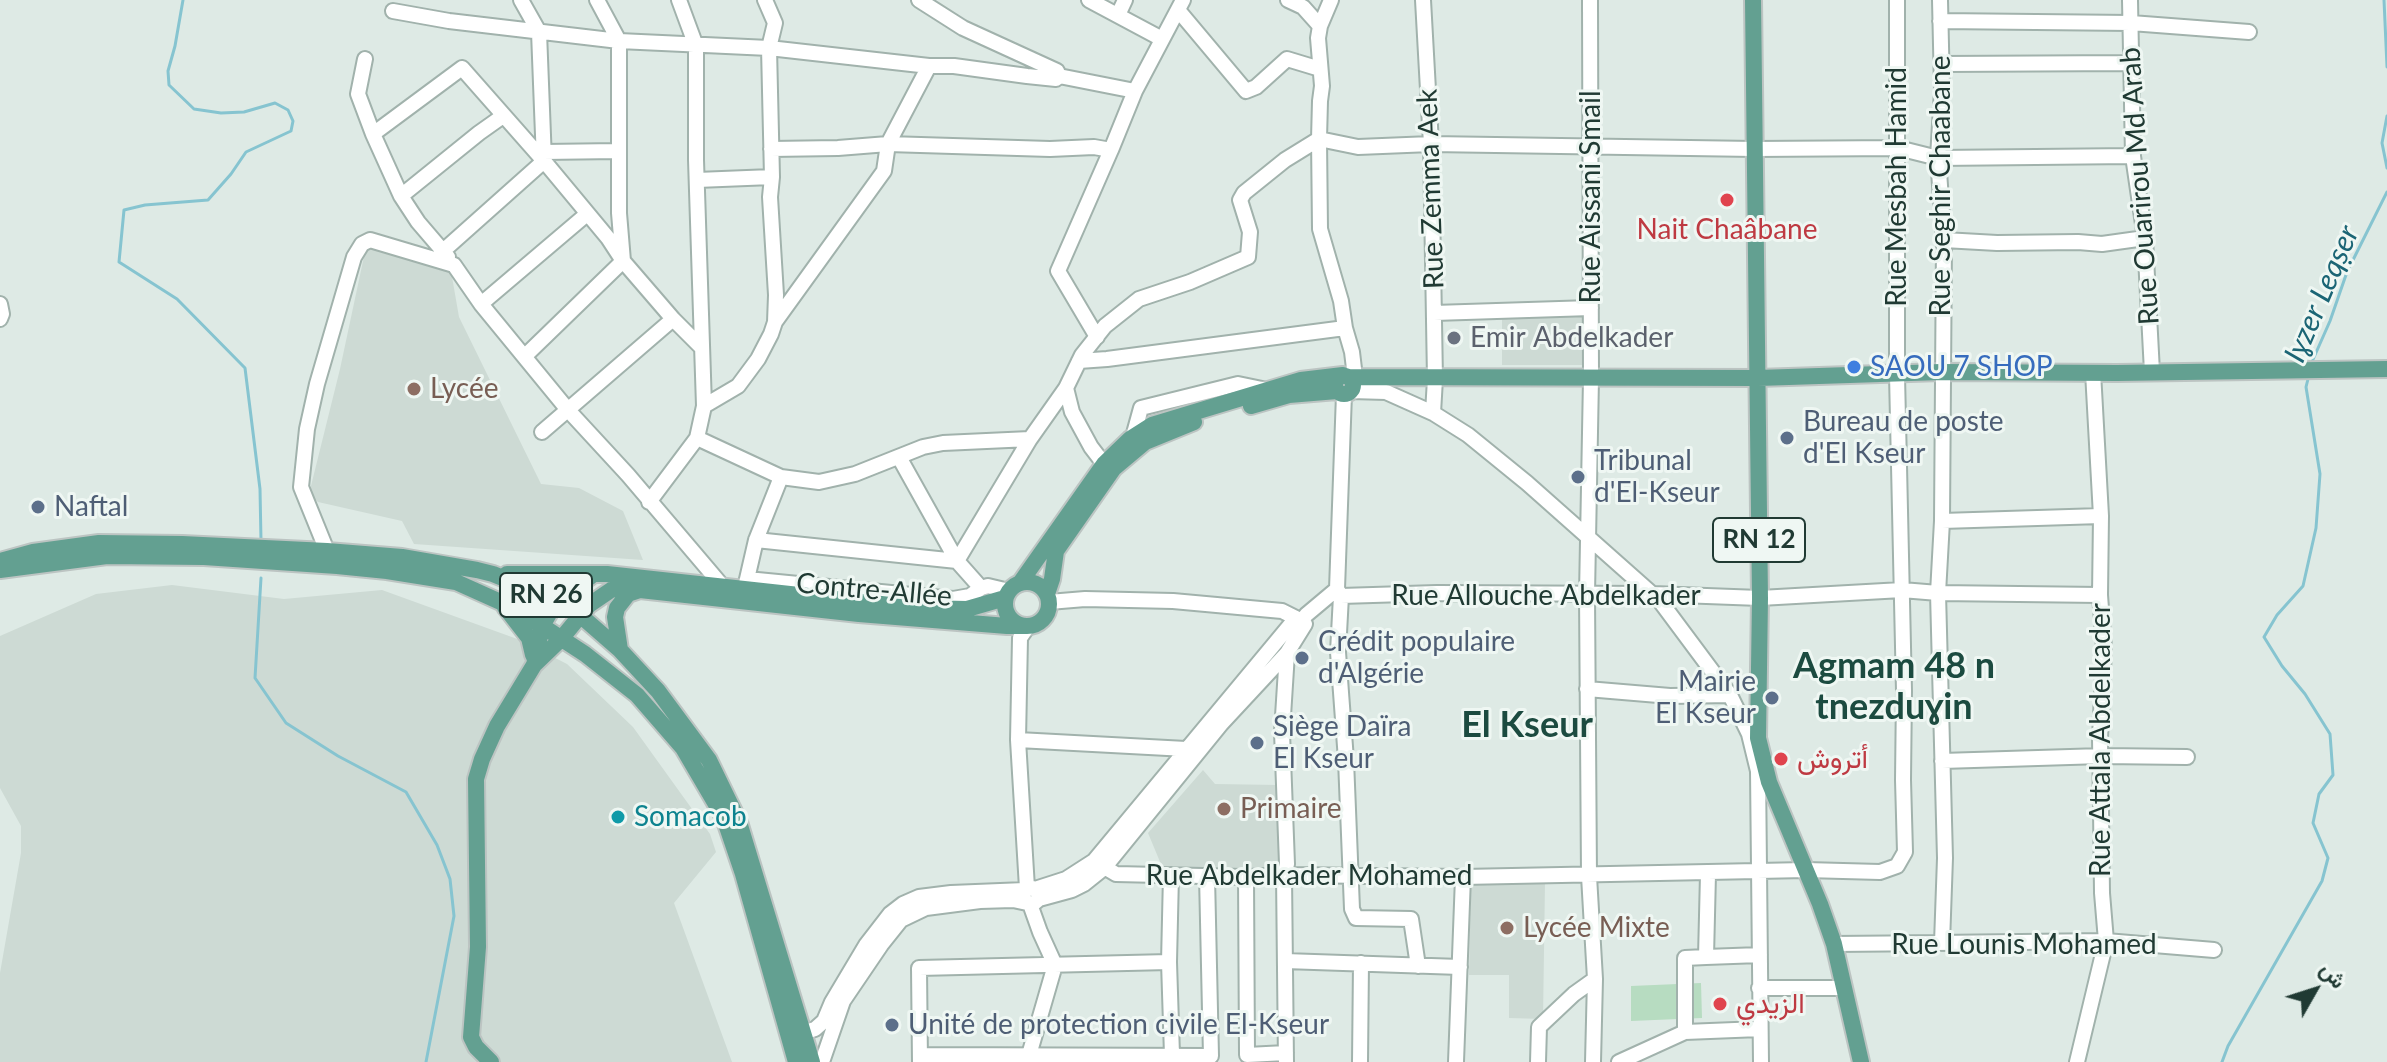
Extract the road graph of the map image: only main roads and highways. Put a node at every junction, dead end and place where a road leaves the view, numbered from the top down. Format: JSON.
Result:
{"nodes":[{"id":1,"x":1753,"y":0,"type":"edge"},
{"id":2,"x":2387,"y":369,"type":"edge"},
{"id":3,"x":1758,"y":378,"type":"junction"},
{"id":4,"x":1347,"y":384,"type":"junction"},
{"id":5,"x":0,"y":561,"type":"edge"},
{"id":6,"x":0,"y":570,"type":"edge"},
{"id":7,"x":493,"y":574,"type":"junction"},
{"id":8,"x":593,"y":575,"type":"junction"},
{"id":9,"x":644,"y":590,"type":"junction"},
{"id":10,"x":1011,"y":590,"type":"junction"},
{"id":11,"x":1048,"y":598,"type":"junction"},
{"id":12,"x":557,"y":600,"type":"junction"},
{"id":13,"x":501,"y":601,"type":"junction"},
{"id":14,"x":581,"y":616,"type":"junction"},
{"id":15,"x":1028,"y":625,"type":"junction"},
{"id":16,"x":542,"y":626,"type":"junction"},
{"id":17,"x":561,"y":639,"type":"junction"},
{"id":18,"x":620,"y":650,"type":"junction"},
{"id":19,"x":585,"y":654,"type":"junction"},
{"id":20,"x":534,"y":665,"type":"junction"},
{"id":21,"x":491,"y":1062,"type":"edge"},
{"id":22,"x":796,"y":1062,"type":"edge"},
{"id":23,"x":812,"y":1062,"type":"edge"},
{"id":24,"x":1861,"y":1062,"type":"edge"}],
"edges":[{"from":1,"to":3,"type":"main road","number":"RN 12"},
{"from":2,"to":3,"type":"main road"},
{"from":3,"to":4,"type":"main road"},
{"from":3,"to":24,"type":"main road","number":"RN 12"},
{"from":4,"to":10,"type":"main road"},
{"from":4,"to":11,"type":"main road"},
{"from":5,"to":7,"type":"main road","number":"RN 26"},
{"from":6,"to":13,"type":"main road","number":"RN 26"},
{"from":7,"to":8,"type":"main road"},
{"from":7,"to":12,"type":"main road","number":"RN 26"},
{"from":8,"to":10,"type":"main road"},
{"from":8,"to":12,"type":"main road"},
{"from":9,"to":14,"type":"main road"},
{"from":9,"to":15,"type":"main road"},
{"from":9,"to":18,"type":"main road"},
{"from":10,"to":11,"type":"main road"},
{"from":10,"to":15,"type":"main road"},
{"from":11,"to":15,"type":"main road"},
{"from":12,"to":14,"type":"main road","number":"RN 26"},
{"from":12,"to":16,"type":"main road","number":"RN 26"},
{"from":13,"to":16,"type":"main road","number":"RN 26"},
{"from":13,"to":20,"type":"main road"},
{"from":14,"to":17,"type":"main road","number":"RN 26"},
{"from":14,"to":18,"type":"main road","number":"RN 26"},
{"from":16,"to":17,"type":"main road","number":"RN 26"},
{"from":16,"to":20,"type":"main road"},
{"from":17,"to":19,"type":"main road","number":"RN 26"},
{"from":17,"to":20,"type":"main road"},
{"from":18,"to":23,"type":"main road","number":"RN 26"},
{"from":19,"to":20,"type":"main road"},
{"from":19,"to":22,"type":"main road","number":"RN 26"},
{"from":20,"to":21,"type":"main road"}]}
